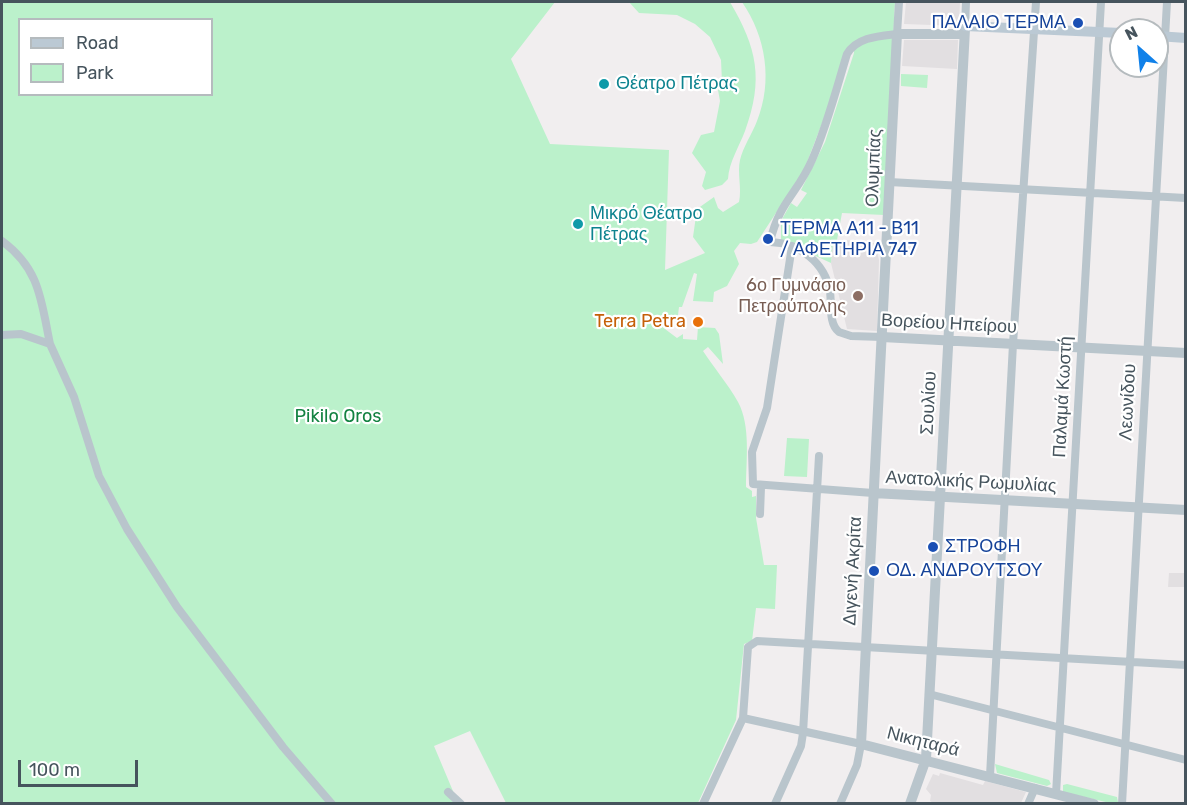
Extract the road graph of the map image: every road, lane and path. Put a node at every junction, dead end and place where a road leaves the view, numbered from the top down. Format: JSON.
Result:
{"nodes":[{"id":1,"x":899,"y":2,"type":"edge"},
{"id":2,"x":966,"y":2,"type":"edge"},
{"id":3,"x":1036,"y":2,"type":"edge"},
{"id":4,"x":1101,"y":2,"type":"edge"},
{"id":5,"x":1167,"y":2,"type":"edge"},
{"id":6,"x":1164,"y":18,"type":"edge"},
{"id":7,"x":1035,"y":29,"type":"junction"},
{"id":8,"x":965,"y":30,"type":"junction"},
{"id":9,"x":1099,"y":32,"type":"junction"},
{"id":10,"x":1109,"y":32,"type":"edge"},
{"id":11,"x":897,"y":34,"type":"junction"},
{"id":12,"x":1169,"y":37,"type":"edge"},
{"id":13,"x":1185,"y":38,"type":"edge"},
{"id":14,"x":1160,"y":78,"type":"edge"},
{"id":15,"x":890,"y":182,"type":"junction"},
{"id":16,"x":955,"y":185,"type":"junction"},
{"id":17,"x":1023,"y":189,"type":"junction"},
{"id":18,"x":1090,"y":193,"type":"junction"},
{"id":19,"x":1156,"y":196,"type":"junction"},
{"id":20,"x":1185,"y":198,"type":"edge"},
{"id":21,"x":2,"y":241,"type":"edge"},
{"id":22,"x":792,"y":246,"type":"junction"},
{"id":23,"x":2,"y":335,"type":"edge"},
{"id":24,"x":882,"y":336,"type":"junction"},
{"id":25,"x":948,"y":340,"type":"junction"},
{"id":26,"x":50,"y":344,"type":"junction"},
{"id":27,"x":1013,"y":344,"type":"junction"},
{"id":28,"x":1082,"y":348,"type":"junction"},
{"id":29,"x":1147,"y":351,"type":"junction"},
{"id":30,"x":1185,"y":353,"type":"edge"},
{"id":31,"x":819,"y":456,"type":"dead end"},
{"id":32,"x":758,"y":487,"type":"junction"},
{"id":33,"x":816,"y":489,"type":"junction"},
{"id":34,"x":873,"y":493,"type":"junction"},
{"id":35,"x":940,"y":497,"type":"junction"},
{"id":36,"x":1007,"y":500,"type":"junction"},
{"id":37,"x":1073,"y":504,"type":"junction"},
{"id":38,"x":1139,"y":508,"type":"junction"},
{"id":39,"x":1185,"y":510,"type":"edge"},
{"id":40,"x":760,"y":514,"type":"dead end"},
{"id":41,"x":807,"y":644,"type":"junction"},
{"id":42,"x":865,"y":647,"type":"junction"},
{"id":43,"x":932,"y":651,"type":"junction"},
{"id":44,"x":997,"y":655,"type":"junction"},
{"id":45,"x":1064,"y":658,"type":"junction"},
{"id":46,"x":1131,"y":662,"type":"junction"},
{"id":47,"x":1185,"y":665,"type":"edge"},
{"id":48,"x":929,"y":694,"type":"junction"},
{"id":49,"x":993,"y":711,"type":"junction"},
{"id":50,"x":742,"y":718,"type":"junction"},
{"id":51,"x":1060,"y":728,"type":"junction"},
{"id":52,"x":803,"y":733,"type":"junction"},
{"id":53,"x":861,"y":744,"type":"junction"},
{"id":54,"x":1127,"y":745,"type":"junction"},
{"id":55,"x":926,"y":759,"type":"junction"},
{"id":56,"x":1185,"y":760,"type":"edge"},
{"id":57,"x":990,"y":776,"type":"junction"},
{"id":58,"x":1035,"y":789,"type":"junction"},
{"id":59,"x":448,"y":792,"type":"dead end"},
{"id":60,"x":1056,"y":794,"type":"junction"},
{"id":61,"x":912,"y":801,"type":"edge"},
{"id":62,"x":332,"y":804,"type":"edge"},
{"id":63,"x":461,"y":804,"type":"edge"},
{"id":64,"x":703,"y":804,"type":"edge"},
{"id":65,"x":775,"y":804,"type":"edge"},
{"id":66,"x":840,"y":804,"type":"edge"},
{"id":67,"x":924,"y":804,"type":"edge"},
{"id":68,"x":1028,"y":804,"type":"edge"},
{"id":69,"x":1094,"y":804,"type":"edge"},
{"id":70,"x":1122,"y":804,"type":"edge"}],
"edges":[{"from":1,"to":11,"type":"street","name":"Ολυμπίας"},
{"from":2,"to":8,"type":"street","name":"Σουλίου"},
{"from":3,"to":7,"type":"street"},
{"from":4,"to":9,"type":"street","name":"Παλαμά Κωστή"},
{"from":5,"to":6,"type":"street","name":"Λεωνίδου"},
{"from":7,"to":8,"type":"main road"},
{"from":7,"to":9,"type":"main road"},
{"from":7,"to":17,"type":"street"},
{"from":8,"to":11,"type":"street"},
{"from":8,"to":16,"type":"street","name":"Σουλίου"},
{"from":9,"to":10,"type":"main road"},
{"from":9,"to":18,"type":"street","name":"Παλαμά Κωστή"},
{"from":11,"to":15,"type":"street","name":"Ολυμπίας"},
{"from":11,"to":22,"type":"street","name":"Βορείου Ηπείρου"},
{"from":12,"to":13,"type":"main road"},
{"from":14,"to":19,"type":"street","name":"Λεωνίδου"},
{"from":15,"to":16,"type":"street"},
{"from":15,"to":24,"type":"street","name":"Ολυμπίας"},
{"from":16,"to":17,"type":"street"},
{"from":16,"to":25,"type":"street","name":"Σουλίου"},
{"from":17,"to":18,"type":"street"},
{"from":17,"to":27,"type":"street"},
{"from":18,"to":19,"type":"street"},
{"from":18,"to":28,"type":"street","name":"Παλαμά Κωστή"},
{"from":19,"to":20,"type":"street"},
{"from":19,"to":29,"type":"street","name":"Λεωνίδου"},
{"from":21,"to":26,"type":"street"},
{"from":22,"to":24,"type":"street","name":"Βορείου Ηπείρου"},
{"from":22,"to":32,"type":"street"},
{"from":23,"to":26,"type":"street"},
{"from":24,"to":25,"type":"street","name":"Βορείου Ηπείρου"},
{"from":24,"to":34,"type":"street","name":"Διγενή Ακρίτα"},
{"from":25,"to":27,"type":"street","name":"Βορείου Ηπείρου"},
{"from":25,"to":35,"type":"street","name":"Σουλίου"},
{"from":26,"to":62,"type":"street"},
{"from":27,"to":28,"type":"street","name":"Βορείου Ηπείρου"},
{"from":27,"to":36,"type":"street"},
{"from":28,"to":29,"type":"street","name":"Βορείου Ηπείρου"},
{"from":28,"to":37,"type":"street","name":"Παλαμά Κωστή"},
{"from":29,"to":30,"type":"street","name":"Βορείου Ηπείρου"},
{"from":29,"to":38,"type":"street","name":"Λεωνίδου"},
{"from":31,"to":33,"type":"street"},
{"from":32,"to":33,"type":"street","name":"Ανατολικής Ρωμυλίας"},
{"from":32,"to":40,"type":"street"},
{"from":33,"to":34,"type":"street","name":"Ανατολικής Ρωμυλίας"},
{"from":33,"to":41,"type":"street"},
{"from":34,"to":35,"type":"street","name":"Ανατολικής Ρωμυλίας"},
{"from":34,"to":42,"type":"street","name":"Διγενή Ακρίτα"},
{"from":35,"to":36,"type":"street","name":"Ανατολικής Ρωμυλίας"},
{"from":35,"to":43,"type":"street","name":"Σουλίου"},
{"from":36,"to":37,"type":"street","name":"Ανατολικής Ρωμυλίας"},
{"from":36,"to":44,"type":"street"},
{"from":37,"to":38,"type":"street","name":"Ανατολικής Ρωμυλίας"},
{"from":37,"to":45,"type":"street","name":"Παλαμά Κωστή"},
{"from":38,"to":39,"type":"street","name":"Ανατολικής Ρωμυλίας"},
{"from":38,"to":46,"type":"street","name":"Λεωνίδου"},
{"from":41,"to":42,"type":"street"},
{"from":41,"to":50,"type":"street"},
{"from":41,"to":52,"type":"street"},
{"from":42,"to":43,"type":"street"},
{"from":42,"to":53,"type":"street","name":"Διγενή Ακρίτα"},
{"from":43,"to":44,"type":"street"},
{"from":43,"to":48,"type":"street","name":"Σουλίου"},
{"from":44,"to":45,"type":"street"},
{"from":44,"to":49,"type":"street"},
{"from":45,"to":46,"type":"street"},
{"from":45,"to":51,"type":"street","name":"Παλαμά Κωστή"},
{"from":46,"to":47,"type":"street"},
{"from":46,"to":54,"type":"street","name":"Λεωνίδου"},
{"from":48,"to":49,"type":"street"},
{"from":48,"to":55,"type":"street","name":"Σουλίου"},
{"from":49,"to":51,"type":"street"},
{"from":49,"to":57,"type":"street"},
{"from":50,"to":52,"type":"street","name":"Νικηταρά"},
{"from":50,"to":64,"type":"street"},
{"from":51,"to":54,"type":"street"},
{"from":51,"to":60,"type":"street","name":"Παλαμά Κωστή"},
{"from":52,"to":53,"type":"street","name":"Νικηταρά"},
{"from":52,"to":65,"type":"street"},
{"from":53,"to":55,"type":"street","name":"Νικηταρά"},
{"from":53,"to":66,"type":"street","name":"Διγενή Ακρίτα"},
{"from":54,"to":56,"type":"street"},
{"from":54,"to":70,"type":"street","name":"Λεωνίδου"},
{"from":55,"to":57,"type":"street","name":"Νικηταρά"},
{"from":55,"to":61,"type":"street","name":"Σουλίου"},
{"from":57,"to":58,"type":"street","name":"Νικηταρά"},
{"from":58,"to":60,"type":"street","name":"Νικηταρά"},
{"from":58,"to":68,"type":"street"},
{"from":59,"to":63,"type":"street"},
{"from":60,"to":69,"type":"street","name":"Νικηταρά"},
{"from":61,"to":67,"type":"street"}]}
